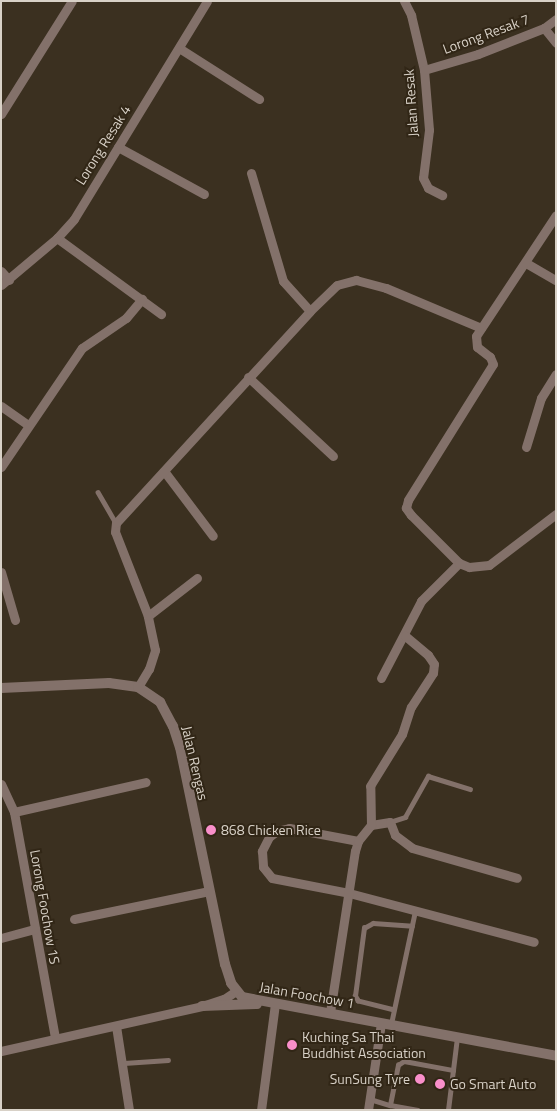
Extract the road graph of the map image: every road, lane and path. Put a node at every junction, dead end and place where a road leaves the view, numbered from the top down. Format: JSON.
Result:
{"nodes":[{"id":1,"x":72,"y":1,"type":"edge"},
{"id":2,"x":207,"y":1,"type":"edge"},
{"id":3,"x":404,"y":1,"type":"edge"},
{"id":4,"x":556,"y":19,"type":"edge"},
{"id":5,"x":544,"y":28,"type":"junction"},
{"id":6,"x":556,"y":43,"type":"edge"},
{"id":7,"x":179,"y":48,"type":"junction"},
{"id":8,"x":424,"y":70,"type":"junction"},
{"id":9,"x":259,"y":99,"type":"dead end"},
{"id":10,"x":1,"y":114,"type":"edge"},
{"id":11,"x":118,"y":147,"type":"junction"},
{"id":12,"x":251,"y":173,"type":"dead end"},
{"id":13,"x":204,"y":194,"type":"dead end"},
{"id":14,"x":442,"y":195,"type":"dead end"},
{"id":15,"x":556,"y":215,"type":"edge"},
{"id":16,"x":57,"y":238,"type":"junction"},
{"id":17,"x":526,"y":263,"type":"junction"},
{"id":18,"x":1,"y":271,"type":"edge"},
{"id":19,"x":556,"y":280,"type":"edge"},
{"id":20,"x":5,"y":283,"type":"edge"},
{"id":21,"x":142,"y":299,"type":"junction"},
{"id":22,"x":310,"y":311,"type":"junction"},
{"id":23,"x":161,"y":314,"type":"dead end"},
{"id":24,"x":481,"y":328,"type":"junction"},
{"id":25,"x":556,"y":374,"type":"edge"},
{"id":26,"x":248,"y":377,"type":"junction"},
{"id":27,"x":1,"y":406,"type":"edge"},
{"id":28,"x":27,"y":424,"type":"junction"},
{"id":29,"x":526,"y":447,"type":"dead end"},
{"id":30,"x":333,"y":456,"type":"dead end"},
{"id":31,"x":1,"y":467,"type":"edge"},
{"id":32,"x":164,"y":471,"type":"junction"},
{"id":33,"x":98,"y":492,"type":"dead end"},
{"id":34,"x":556,"y":514,"type":"edge"},
{"id":35,"x":116,"y":523,"type":"junction"},
{"id":36,"x":213,"y":536,"type":"dead end"},
{"id":37,"x":459,"y":563,"type":"junction"},
{"id":38,"x":1,"y":572,"type":"edge"},
{"id":39,"x":197,"y":578,"type":"dead end"},
{"id":40,"x":148,"y":616,"type":"junction"},
{"id":41,"x":15,"y":620,"type":"dead end"},
{"id":42,"x":405,"y":636,"type":"junction"},
{"id":43,"x":381,"y":678,"type":"dead end"},
{"id":44,"x":138,"y":686,"type":"junction"},
{"id":45,"x":1,"y":688,"type":"edge"},
{"id":46,"x":146,"y":782,"type":"dead end"},
{"id":47,"x":1,"y":784,"type":"edge"},
{"id":48,"x":470,"y":789,"type":"dead end"},
{"id":49,"x":14,"y":812,"type":"junction"},
{"id":50,"x":390,"y":822,"type":"junction"},
{"id":51,"x":371,"y":826,"type":"junction"},
{"id":52,"x":358,"y":841,"type":"junction"},
{"id":53,"x":517,"y":878,"type":"dead end"},
{"id":54,"x":209,"y":891,"type":"junction"},
{"id":55,"x":349,"y":893,"type":"junction"},
{"id":56,"x":416,"y":911,"type":"junction"},
{"id":57,"x":74,"y":919,"type":"dead end"},
{"id":58,"x":412,"y":926,"type":"junction"},
{"id":59,"x":35,"y":929,"type":"junction"},
{"id":60,"x":1,"y":938,"type":"edge"},
{"id":61,"x":534,"y":942,"type":"dead end"},
{"id":62,"x":236,"y":992,"type":"junction"},
{"id":63,"x":270,"y":1002,"type":"junction"},
{"id":64,"x":202,"y":1006,"type":"junction"},
{"id":65,"x":394,"y":1010,"type":"junction"},
{"id":66,"x":330,"y":1012,"type":"junction"},
{"id":67,"x":386,"y":1024,"type":"junction"},
{"id":68,"x":116,"y":1026,"type":"junction"},
{"id":69,"x":55,"y":1038,"type":"junction"},
{"id":70,"x":457,"y":1038,"type":"junction"},
{"id":71,"x":1,"y":1051,"type":"edge"},
{"id":72,"x":556,"y":1056,"type":"edge"},
{"id":73,"x":168,"y":1060,"type":"dead end"},
{"id":74,"x":124,"y":1063,"type":"junction"},
{"id":75,"x":453,"y":1070,"type":"junction"},
{"id":76,"x":370,"y":1099,"type":"junction"},
{"id":77,"x":390,"y":1105,"type":"junction"},
{"id":78,"x":130,"y":1110,"type":"edge"},
{"id":79,"x":261,"y":1110,"type":"edge"},
{"id":80,"x":368,"y":1110,"type":"edge"},
{"id":81,"x":418,"y":1110,"type":"edge"},
{"id":82,"x":448,"y":1110,"type":"edge"}],
"edges":[{"from":1,"to":10,"type":"street"},
{"from":2,"to":7,"type":"street","name":"Lorong Resak 4"},
{"from":3,"to":8,"type":"street","name":"Jalan Resak"},
{"from":4,"to":5,"type":"street","name":"Lorong Resak 7"},
{"from":5,"to":6,"type":"street"},
{"from":5,"to":8,"type":"street","name":"Lorong Resak 7"},
{"from":7,"to":9,"type":"street"},
{"from":7,"to":11,"type":"street","name":"Lorong Resak 4"},
{"from":8,"to":14,"type":"street","name":"Jalan Resak"},
{"from":11,"to":13,"type":"street"},
{"from":11,"to":16,"type":"street","name":"Lorong Resak 4"},
{"from":12,"to":22,"type":"street"},
{"from":15,"to":17,"type":"street"},
{"from":16,"to":20,"type":"street","name":"Lorong Resak 4"},
{"from":16,"to":21,"type":"street"},
{"from":17,"to":19,"type":"street"},
{"from":17,"to":24,"type":"street"},
{"from":18,"to":20,"type":"street"},
{"from":21,"to":23,"type":"street"},
{"from":21,"to":28,"type":"street"},
{"from":22,"to":24,"type":"street"},
{"from":22,"to":26,"type":"street"},
{"from":24,"to":37,"type":"street"},
{"from":25,"to":29,"type":"street"},
{"from":26,"to":30,"type":"street"},
{"from":26,"to":32,"type":"street"},
{"from":27,"to":28,"type":"street"},
{"from":28,"to":31,"type":"street"},
{"from":32,"to":35,"type":"street"},
{"from":32,"to":36,"type":"street"},
{"from":33,"to":35,"type":"lane"},
{"from":34,"to":37,"type":"street"},
{"from":35,"to":40,"type":"street"},
{"from":37,"to":42,"type":"street"},
{"from":38,"to":41,"type":"street"},
{"from":39,"to":40,"type":"street"},
{"from":40,"to":44,"type":"street"},
{"from":42,"to":43,"type":"street"},
{"from":42,"to":51,"type":"street"},
{"from":44,"to":45,"type":"street"},
{"from":44,"to":54,"type":"street","name":"Jalan Rengas"},
{"from":46,"to":49,"type":"street"},
{"from":47,"to":49,"type":"street","name":"Lorong Foochow 1S"},
{"from":48,"to":50,"type":"lane"},
{"from":49,"to":59,"type":"street","name":"Lorong Foochow 1S"},
{"from":50,"to":51,"type":"street"},
{"from":50,"to":53,"type":"street"},
{"from":51,"to":52,"type":"street"},
{"from":52,"to":55,"type":"street"},
{"from":52,"to":55,"type":"street"},
{"from":54,"to":57,"type":"street"},
{"from":54,"to":62,"type":"street","name":"Jalan Rengas"},
{"from":55,"to":56,"type":"street"},
{"from":55,"to":66,"type":"street"},
{"from":56,"to":58,"type":"lane"},
{"from":56,"to":61,"type":"street"},
{"from":58,"to":65,"type":"lane"},
{"from":58,"to":65,"type":"lane"},
{"from":59,"to":60,"type":"street"},
{"from":59,"to":69,"type":"street","name":"Lorong Foochow 1S"},
{"from":62,"to":63,"type":"street","name":"Jalan Foochow 1"},
{"from":62,"to":64,"type":"street"},
{"from":63,"to":64,"type":"street"},
{"from":63,"to":66,"type":"street","name":"Jalan Foochow 1"},
{"from":63,"to":79,"type":"street"},
{"from":64,"to":68,"type":"street"},
{"from":65,"to":67,"type":"lane"},
{"from":66,"to":67,"type":"street","name":"Jalan Foochow 1"},
{"from":67,"to":70,"type":"street","name":"Jalan Foochow 1"},
{"from":67,"to":76,"type":"street"},
{"from":68,"to":69,"type":"street"},
{"from":68,"to":74,"type":"street"},
{"from":69,"to":71,"type":"street"},
{"from":70,"to":72,"type":"street","name":"Jalan Foochow 1"},
{"from":70,"to":75,"type":"lane"},
{"from":73,"to":74,"type":"lane"},
{"from":74,"to":78,"type":"street"},
{"from":75,"to":77,"type":"lane"},
{"from":75,"to":82,"type":"lane"},
{"from":76,"to":77,"type":"lane"},
{"from":76,"to":80,"type":"street"},
{"from":77,"to":81,"type":"lane"}]}
